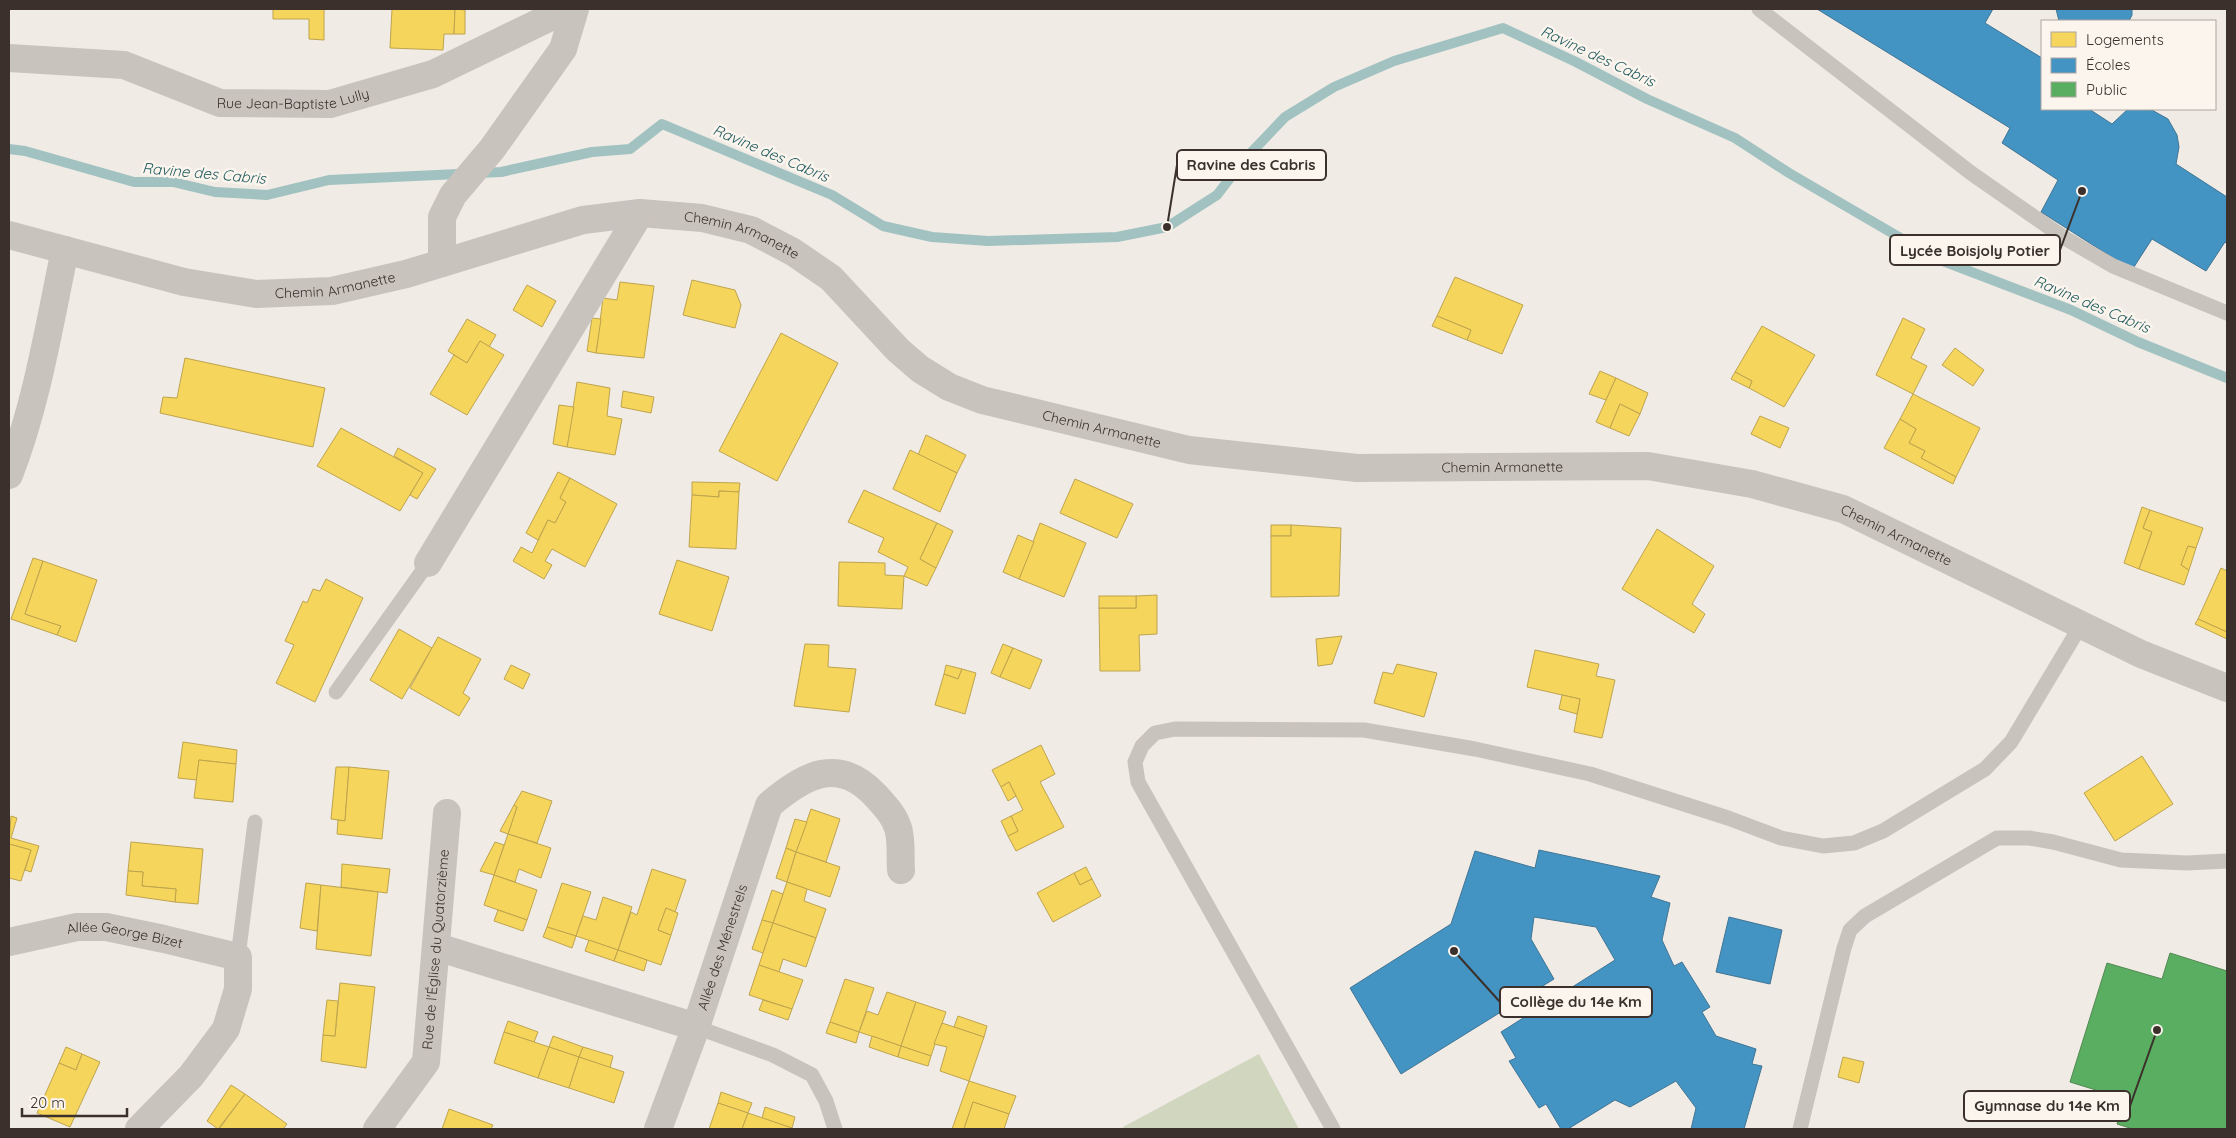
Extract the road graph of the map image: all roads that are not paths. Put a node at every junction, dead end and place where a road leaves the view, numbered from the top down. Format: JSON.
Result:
{"nodes":[{"id":1,"x":567,"y":9,"type":"edge"},
{"id":2,"x":576,"y":9,"type":"edge"},
{"id":3,"x":1759,"y":9,"type":"edge"},
{"id":4,"x":9,"y":58,"type":"edge"},
{"id":5,"x":640,"y":213,"type":"junction"},
{"id":6,"x":9,"y":235,"type":"edge"},
{"id":7,"x":65,"y":250,"type":"junction"},
{"id":8,"x":442,"y":263,"type":"junction"},
{"id":9,"x":2227,"y":313,"type":"edge"},
{"id":10,"x":9,"y":475,"type":"edge"},
{"id":11,"x":428,"y":563,"type":"joint"},
{"id":12,"x":2081,"y":625,"type":"junction"},
{"id":13,"x":2227,"y":688,"type":"edge"},
{"id":14,"x":336,"y":692,"type":"dead end"},
{"id":15,"x":447,"y":813,"type":"dead end"},
{"id":16,"x":255,"y":822,"type":"dead end"},
{"id":17,"x":2227,"y":860,"type":"edge"},
{"id":18,"x":901,"y":870,"type":"dead end"},
{"id":19,"x":9,"y":942,"type":"edge"},
{"id":20,"x":437,"y":947,"type":"junction"},
{"id":21,"x":238,"y":957,"type":"junction"},
{"id":22,"x":696,"y":1027,"type":"junction"},
{"id":23,"x":139,"y":1129,"type":"edge"},
{"id":24,"x":377,"y":1129,"type":"edge"},
{"id":25,"x":658,"y":1129,"type":"edge"},
{"id":26,"x":835,"y":1129,"type":"edge"},
{"id":27,"x":1333,"y":1129,"type":"edge"},
{"id":28,"x":1800,"y":1129,"type":"edge"}],
"edges":[{"from":1,"to":4,"type":"street","name":"Rue Jean-Baptiste Lully"},
{"from":2,"to":8,"type":"street"},
{"from":3,"to":9,"type":"lane"},
{"from":5,"to":8,"type":"street","name":"Chemin Armanette"},
{"from":5,"to":11,"type":"street"},
{"from":5,"to":12,"type":"street","name":"Chemin Armanette"},
{"from":6,"to":7,"type":"street","name":"Chemin Armanette"},
{"from":7,"to":8,"type":"street","name":"Chemin Armanette"},
{"from":7,"to":10,"type":"street"},
{"from":11,"to":14,"type":"lane"},
{"from":12,"to":13,"type":"street","name":"Chemin Armanette"},
{"from":12,"to":27,"type":"lane"},
{"from":15,"to":20,"type":"street","name":"Rue de l'Église du Quatorzième"},
{"from":16,"to":21,"type":"lane"},
{"from":17,"to":28,"type":"lane"},
{"from":18,"to":22,"type":"street","name":"Allée des Ménestrels"},
{"from":19,"to":21,"type":"street","name":"Allée George Bizet"},
{"from":20,"to":22,"type":"street","name":"Allée des Ménestrels"},
{"from":20,"to":24,"type":"street","name":"Rue de l'Église du Quatorzième"},
{"from":21,"to":23,"type":"street"},
{"from":22,"to":25,"type":"street"},
{"from":22,"to":26,"type":"lane"}]}
